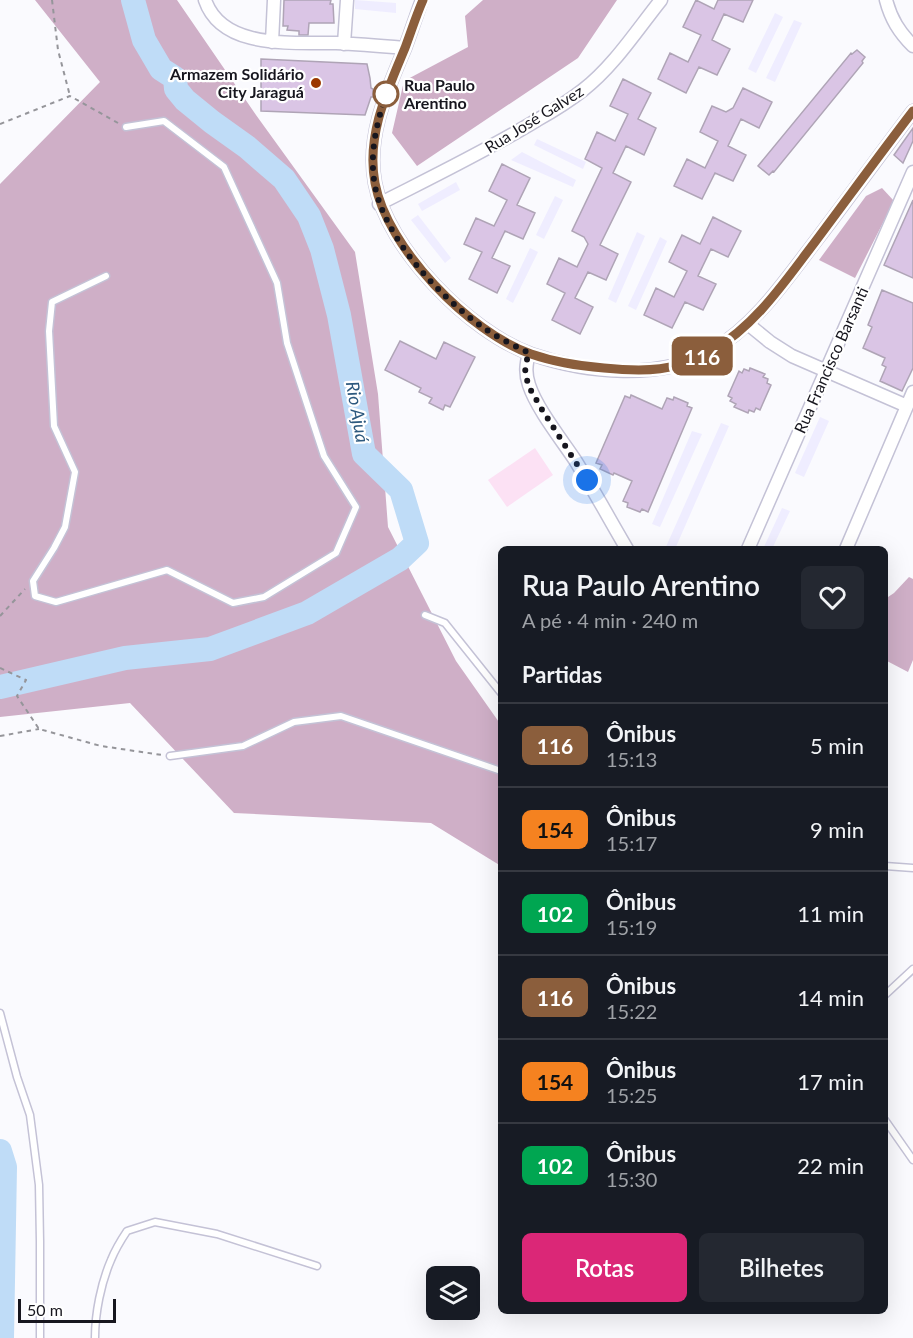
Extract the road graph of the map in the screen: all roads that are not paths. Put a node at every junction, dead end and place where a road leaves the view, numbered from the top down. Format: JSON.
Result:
{"nodes":[{"id":1,"x":205,"y":0,"type":"edge"},
{"id":2,"x":274,"y":0,"type":"edge"},
{"id":3,"x":347,"y":0,"type":"edge"},
{"id":4,"x":423,"y":0,"type":"edge"},
{"id":5,"x":661,"y":0,"type":"edge"},
{"id":6,"x":886,"y":0,"type":"edge"},
{"id":7,"x":272,"y":42,"type":"junction"},
{"id":8,"x":344,"y":44,"type":"junction"},
{"id":9,"x":913,"y":46,"type":"edge"},
{"id":10,"x":405,"y":48,"type":"junction"},
{"id":11,"x":913,"y":111,"type":"edge"},
{"id":12,"x":126,"y":128,"type":"road end"},
{"id":13,"x":913,"y":172,"type":"edge"},
{"id":14,"x":380,"y":204,"type":"junction"},
{"id":15,"x":106,"y":276,"type":"dead end"},
{"id":16,"x":748,"y":324,"type":"junction"},
{"id":17,"x":529,"y":353,"type":"junction"},
{"id":18,"x":826,"y":371,"type":"junction"},
{"id":19,"x":913,"y":392,"type":"edge"},
{"id":20,"x":907,"y":406,"type":"junction"},
{"id":21,"x":625,"y":546,"type":"edge"},
{"id":22,"x":749,"y":546,"type":"edge"},
{"id":23,"x":847,"y":546,"type":"edge"},
{"id":24,"x":424,"y":615,"type":"dead end"},
{"id":25,"x":498,"y":689,"type":"edge"},
{"id":26,"x":170,"y":756,"type":"road end"},
{"id":27,"x":498,"y":770,"type":"edge"},
{"id":28,"x":888,"y":866,"type":"edge"},
{"id":29,"x":913,"y":868,"type":"edge"},
{"id":30,"x":913,"y":969,"type":"edge"},
{"id":31,"x":888,"y":992,"type":"edge"},
{"id":32,"x":0,"y":1013,"type":"edge"},
{"id":33,"x":888,"y":1124,"type":"edge"},
{"id":34,"x":913,"y":1160,"type":"edge"},
{"id":35,"x":317,"y":1266,"type":"dead end"},
{"id":36,"x":40,"y":1338,"type":"edge"},
{"id":37,"x":95,"y":1338,"type":"edge"}],
"edges":[{"from":1,"to":7,"type":"street"},
{"from":2,"to":7,"type":"street"},
{"from":3,"to":8,"type":"street"},
{"from":4,"to":10,"type":"street"},
{"from":5,"to":14,"type":"street","name":"Rua José Galvez"},
{"from":6,"to":9,"type":"street"},
{"from":7,"to":8,"type":"street"},
{"from":8,"to":10,"type":"street"},
{"from":10,"to":14,"type":"street"},
{"from":11,"to":16,"type":"street"},
{"from":12,"to":15,"type":"lane"},
{"from":13,"to":18,"type":"street","name":"Rua Francisco Barsanti"},
{"from":14,"to":17,"type":"street"},
{"from":16,"to":17,"type":"street"},
{"from":16,"to":18,"type":"street"},
{"from":17,"to":21,"type":"street"},
{"from":18,"to":20,"type":"street"},
{"from":18,"to":22,"type":"street","name":"Rua Francisco Barsanti"},
{"from":19,"to":20,"type":"street"},
{"from":20,"to":23,"type":"street"},
{"from":24,"to":25,"type":"lane"},
{"from":26,"to":27,"type":"lane"},
{"from":28,"to":29,"type":"lane"},
{"from":30,"to":31,"type":"lane"},
{"from":32,"to":36,"type":"lane"},
{"from":33,"to":34,"type":"lane"},
{"from":35,"to":37,"type":"lane"}]}
